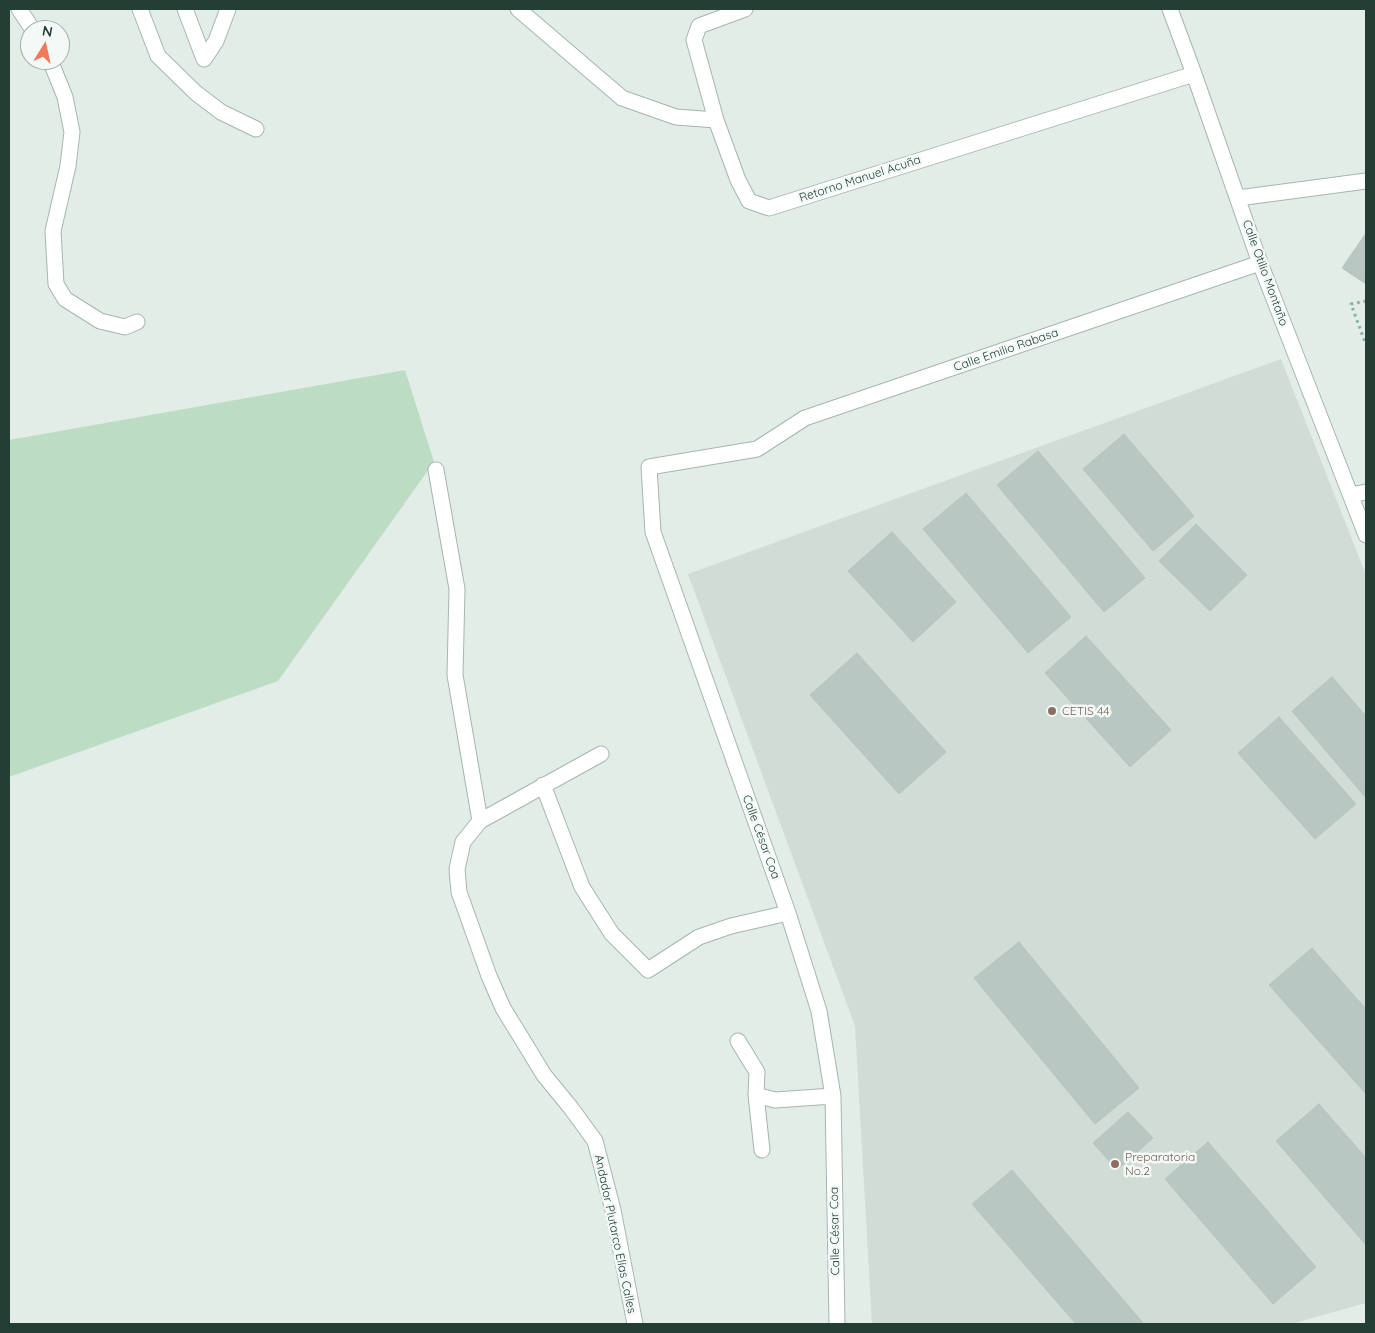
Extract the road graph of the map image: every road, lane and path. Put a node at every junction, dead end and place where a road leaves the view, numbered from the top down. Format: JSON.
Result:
{"nodes":[{"id":1,"x":19,"y":9,"type":"edge"},
{"id":2,"x":140,"y":9,"type":"edge"},
{"id":3,"x":185,"y":9,"type":"edge"},
{"id":4,"x":228,"y":9,"type":"edge"},
{"id":5,"x":518,"y":9,"type":"edge"},
{"id":6,"x":745,"y":9,"type":"edge"},
{"id":7,"x":1170,"y":9,"type":"edge"},
{"id":8,"x":26,"y":20,"type":"edge"},
{"id":9,"x":54,"y":70,"type":"edge"},
{"id":10,"x":1194,"y":74,"type":"junction"},
{"id":11,"x":716,"y":120,"type":"junction"},
{"id":12,"x":256,"y":129,"type":"dead end"},
{"id":13,"x":1366,"y":181,"type":"edge"},
{"id":14,"x":1238,"y":198,"type":"junction"},
{"id":15,"x":1260,"y":262,"type":"junction"},
{"id":16,"x":1366,"y":300,"type":"edge"},
{"id":17,"x":137,"y":322,"type":"dead end"},
{"id":18,"x":1366,"y":345,"type":"edge"},
{"id":19,"x":757,"y":449,"type":"joint"},
{"id":20,"x":436,"y":470,"type":"dead end"},
{"id":21,"x":1366,"y":492,"type":"edge"},
{"id":22,"x":1351,"y":495,"type":"junction"},
{"id":23,"x":1366,"y":535,"type":"edge"},
{"id":24,"x":601,"y":754,"type":"dead end"},
{"id":25,"x":543,"y":785,"type":"junction"},
{"id":26,"x":480,"y":821,"type":"junction"},
{"id":27,"x":788,"y":913,"type":"junction"},
{"id":28,"x":738,"y":1041,"type":"dead end"},
{"id":29,"x":756,"y":1095,"type":"junction"},
{"id":30,"x":834,"y":1096,"type":"junction"},
{"id":31,"x":762,"y":1150,"type":"dead end"},
{"id":32,"x":635,"y":1324,"type":"edge"},
{"id":33,"x":837,"y":1324,"type":"edge"}],
"edges":[{"from":1,"to":8,"type":"street"},
{"from":2,"to":12,"type":"street"},
{"from":3,"to":4,"type":"street"},
{"from":5,"to":11,"type":"street"},
{"from":6,"to":11,"type":"street","name":"Retorno Manuel Acuña"},
{"from":7,"to":10,"type":"street","name":"Calle Otilio Montaño"},
{"from":9,"to":17,"type":"street"},
{"from":10,"to":11,"type":"street","name":"Retorno Manuel Acuña"},
{"from":10,"to":14,"type":"street","name":"Calle Otilio Montaño"},
{"from":13,"to":14,"type":"street"},
{"from":14,"to":15,"type":"street","name":"Calle Otilio Montaño"},
{"from":15,"to":19,"type":"street","name":"Calle Emilio Rabasa"},
{"from":15,"to":22,"type":"street","name":"Calle Otilio Montaño"},
{"from":16,"to":18,"type":"path"},
{"from":19,"to":27,"type":"street","name":"Calle César Coa"},
{"from":20,"to":26,"type":"street"},
{"from":21,"to":22,"type":"street"},
{"from":22,"to":23,"type":"street","name":"Calle Otilio Montaño"},
{"from":24,"to":25,"type":"street"},
{"from":25,"to":26,"type":"street"},
{"from":25,"to":27,"type":"street"},
{"from":26,"to":32,"type":"street","name":"Andador Plutarco Elías Calles"},
{"from":27,"to":30,"type":"street","name":"Calle César Coa"},
{"from":28,"to":29,"type":"street"},
{"from":29,"to":30,"type":"street"},
{"from":29,"to":31,"type":"street"},
{"from":30,"to":33,"type":"street","name":"Calle César Coa"}]}
